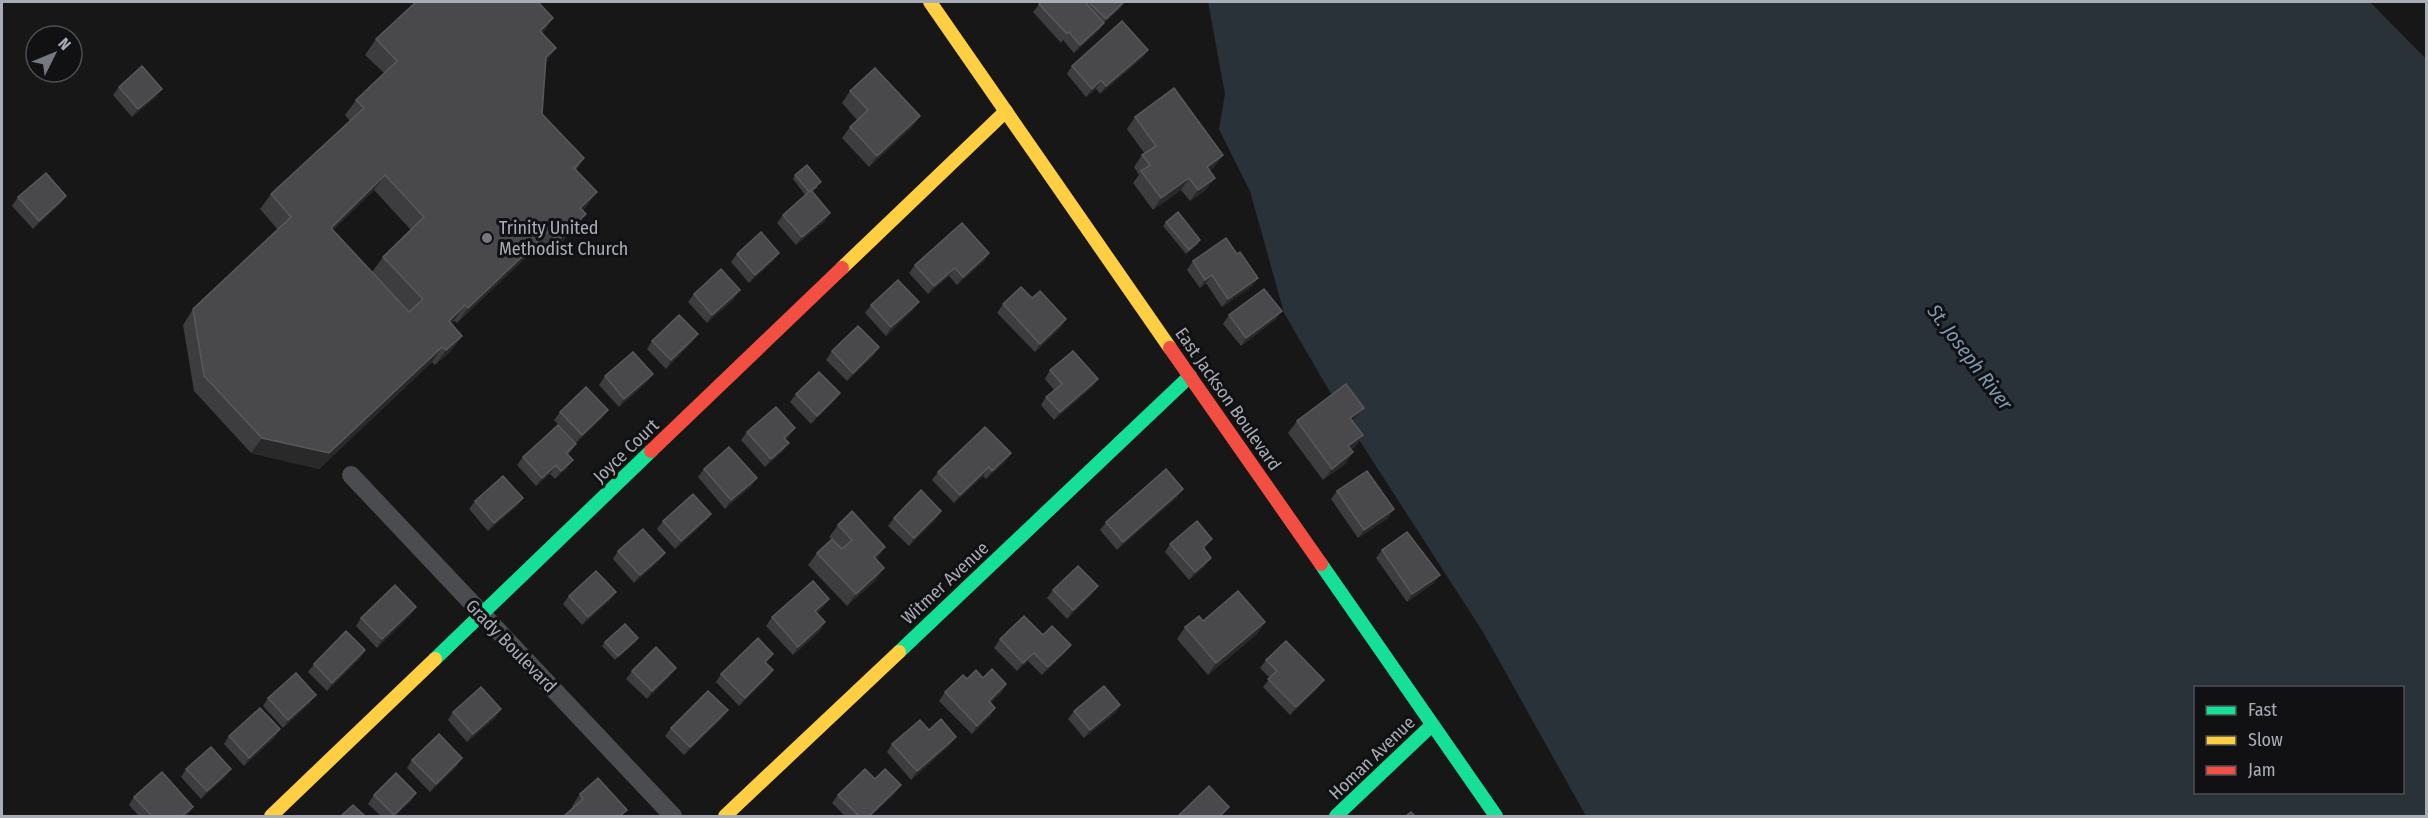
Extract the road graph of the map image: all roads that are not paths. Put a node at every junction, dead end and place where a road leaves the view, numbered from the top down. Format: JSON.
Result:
{"nodes":[{"id":1,"x":930,"y":2,"type":"edge"},
{"id":2,"x":1006,"y":111,"type":"junction"},
{"id":3,"x":1190,"y":376,"type":"junction"},
{"id":4,"x":351,"y":475,"type":"dead end"},
{"id":5,"x":481,"y":614,"type":"junction"},
{"id":6,"x":1432,"y":725,"type":"junction"},
{"id":7,"x":270,"y":816,"type":"edge"},
{"id":8,"x":673,"y":816,"type":"edge"},
{"id":9,"x":725,"y":816,"type":"edge"},
{"id":10,"x":1336,"y":816,"type":"edge"},
{"id":11,"x":1496,"y":816,"type":"edge"}],
"edges":[{"from":1,"to":2,"type":"street","name":"East Jackson Boulevard"},
{"from":2,"to":3,"type":"street","name":"East Jackson Boulevard"},
{"from":2,"to":5,"type":"street","name":"Joyce Court"},
{"from":3,"to":6,"type":"street","name":"East Jackson Boulevard"},
{"from":3,"to":9,"type":"street","name":"Witmer Avenue"},
{"from":4,"to":5,"type":"street","name":"Grady Boulevard"},
{"from":5,"to":7,"type":"street","name":"Joyce Court"},
{"from":5,"to":8,"type":"street","name":"Grady Boulevard"},
{"from":6,"to":10,"type":"street","name":"Homan Avenue"},
{"from":6,"to":11,"type":"street","name":"East Jackson Boulevard"}]}
